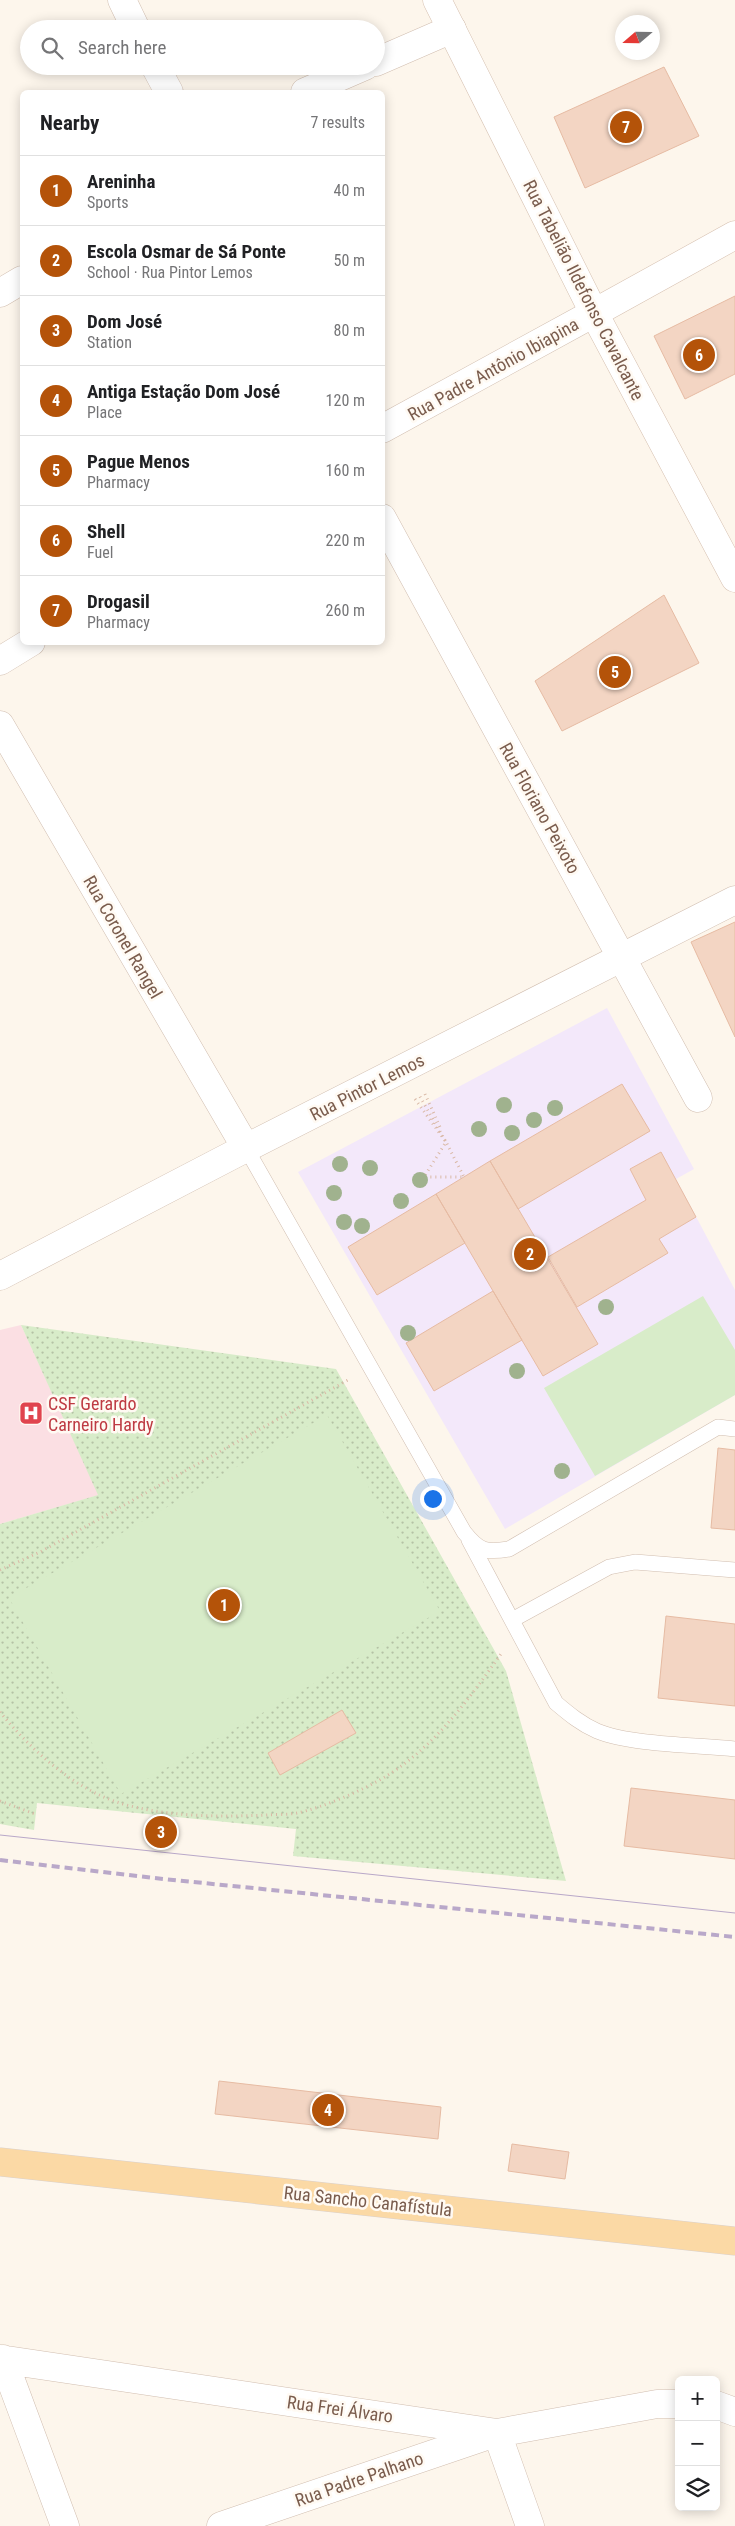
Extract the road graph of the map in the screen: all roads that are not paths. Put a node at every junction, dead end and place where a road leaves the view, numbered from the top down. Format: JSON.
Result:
{"nodes":[{"id":1,"x":122,"y":0,"type":"edge"},
{"id":2,"x":437,"y":0,"type":"edge"},
{"id":3,"x":132,"y":20,"type":"edge"},
{"id":4,"x":452,"y":29,"type":"junction"},
{"id":5,"x":385,"y":58,"type":"edge"},
{"id":6,"x":160,"y":75,"type":"edge"},
{"id":7,"x":345,"y":75,"type":"edge"},
{"id":8,"x":168,"y":90,"type":"edge"},
{"id":9,"x":310,"y":90,"type":"edge"},
{"id":10,"x":735,"y":235,"type":"edge"},
{"id":11,"x":20,"y":281,"type":"edge"},
{"id":12,"x":0,"y":293,"type":"edge"},
{"id":13,"x":594,"y":314,"type":"junction"},
{"id":14,"x":385,"y":428,"type":"edge"},
{"id":15,"x":385,"y":524,"type":"edge"},
{"id":16,"x":735,"y":578,"type":"edge"},
{"id":17,"x":26,"y":645,"type":"edge"},
{"id":18,"x":0,"y":661,"type":"edge"},
{"id":19,"x":0,"y":725,"type":"edge"},
{"id":20,"x":735,"y":900,"type":"edge"},
{"id":21,"x":622,"y":958,"type":"junction"},
{"id":22,"x":698,"y":1098,"type":"dead end"},
{"id":23,"x":246,"y":1148,"type":"junction"},
{"id":24,"x":0,"y":1276,"type":"edge"},
{"id":25,"x":735,"y":1429,"type":"edge"},
{"id":26,"x":464,"y":1532,"type":"junction"},
{"id":27,"x":735,"y":1570,"type":"edge"},
{"id":28,"x":515,"y":1626,"type":"junction"},
{"id":29,"x":735,"y":1749,"type":"edge"},
{"id":30,"x":0,"y":2162,"type":"edge"},
{"id":31,"x":735,"y":2241,"type":"edge"},
{"id":32,"x":1,"y":2359,"type":"edge"},
{"id":33,"x":675,"y":2404,"type":"edge"},
{"id":34,"x":720,"y":2406,"type":"edge"},
{"id":35,"x":735,"y":2412,"type":"edge"},
{"id":36,"x":497,"y":2433,"type":"junction"},
{"id":37,"x":65,"y":2526,"type":"edge"},
{"id":38,"x":221,"y":2526,"type":"edge"},
{"id":39,"x":530,"y":2526,"type":"edge"}],
"edges":[{"from":1,"to":3,"type":"street"},
{"from":2,"to":4,"type":"street","name":"Rua Tabelião Ildefonso Cavalcante"},
{"from":4,"to":5,"type":"street"},
{"from":4,"to":13,"type":"street","name":"Rua Tabelião Ildefonso Cavalcante"},
{"from":6,"to":8,"type":"street"},
{"from":7,"to":9,"type":"street"},
{"from":10,"to":13,"type":"street","name":"Rua Padre Antônio Ibiapina"},
{"from":11,"to":12,"type":"street"},
{"from":13,"to":14,"type":"street","name":"Rua Padre Antônio Ibiapina"},
{"from":13,"to":16,"type":"street","name":"Rua Tabelião Ildefonso Cavalcante"},
{"from":15,"to":21,"type":"street","name":"Rua Floriano Peixoto"},
{"from":17,"to":18,"type":"street"},
{"from":19,"to":23,"type":"street","name":"Rua Coronel Rangel"},
{"from":20,"to":21,"type":"street","name":"Rua Pintor Lemos"},
{"from":21,"to":22,"type":"street","name":"Rua Floriano Peixoto"},
{"from":21,"to":23,"type":"street","name":"Rua Pintor Lemos"},
{"from":23,"to":24,"type":"street","name":"Rua Pintor Lemos"},
{"from":23,"to":26,"type":"lane"},
{"from":25,"to":26,"type":"lane"},
{"from":26,"to":28,"type":"lane"},
{"from":27,"to":28,"type":"lane"},
{"from":28,"to":29,"type":"lane"},
{"from":30,"to":31,"type":"main road","name":"Rua Sancho Canafístula"},
{"from":32,"to":36,"type":"street","name":"Rua Frei Álvaro"},
{"from":32,"to":37,"type":"street"},
{"from":33,"to":36,"type":"street","name":"Rua Frei Álvaro"},
{"from":34,"to":35,"type":"street"},
{"from":36,"to":38,"type":"street","name":"Rua Padre Palhano"},
{"from":36,"to":39,"type":"street"}]}
